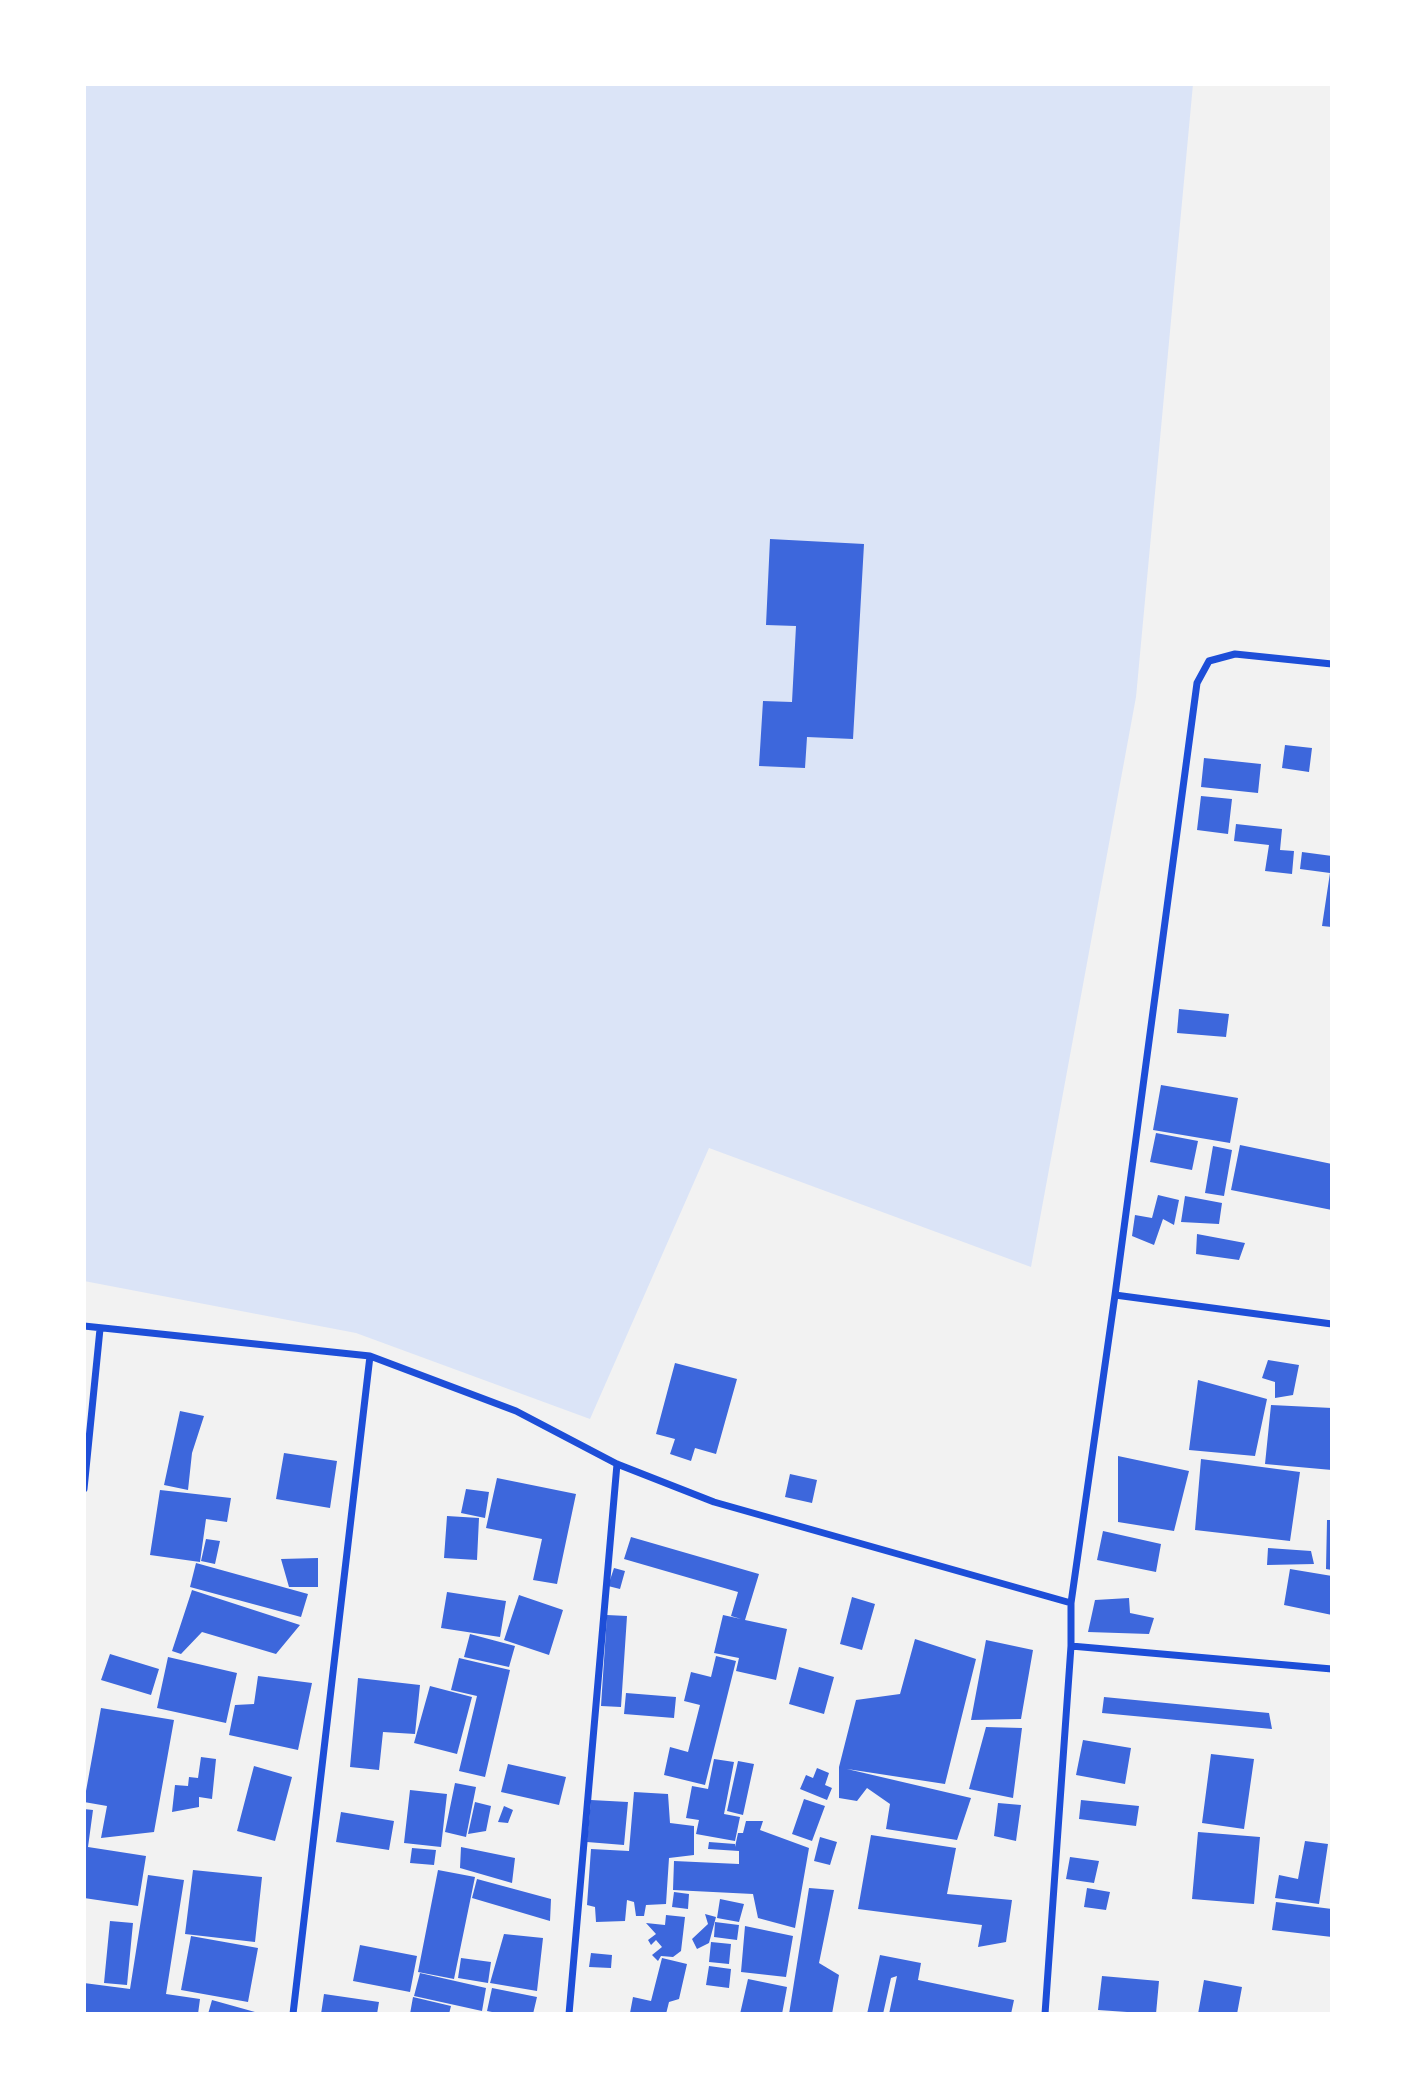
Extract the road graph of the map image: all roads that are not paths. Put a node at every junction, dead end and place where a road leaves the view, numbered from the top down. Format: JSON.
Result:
{"nodes":[{"id":1,"x":1332,"y":664,"type":"edge"},
{"id":2,"x":1115,"y":1295,"type":"junction"},
{"id":3,"x":1332,"y":1324,"type":"edge"},
{"id":4,"x":84,"y":1326,"type":"edge"},
{"id":5,"x":100,"y":1329,"type":"junction"},
{"id":6,"x":370,"y":1356,"type":"junction"},
{"id":7,"x":617,"y":1464,"type":"junction"},
{"id":8,"x":84,"y":1489,"type":"edge"},
{"id":9,"x":1071,"y":1603,"type":"junction"},
{"id":10,"x":1071,"y":1646,"type":"junction"},
{"id":11,"x":1332,"y":1670,"type":"edge"},
{"id":12,"x":293,"y":2014,"type":"edge"},
{"id":13,"x":569,"y":2014,"type":"edge"},
{"id":14,"x":1045,"y":2014,"type":"edge"}],
"edges":[{"from":1,"to":2,"type":"street"},
{"from":2,"to":3,"type":"street"},
{"from":2,"to":9,"type":"street"},
{"from":4,"to":5,"type":"street"},
{"from":5,"to":6,"type":"street"},
{"from":5,"to":8,"type":"street"},
{"from":6,"to":7,"type":"street"},
{"from":6,"to":12,"type":"street"},
{"from":7,"to":9,"type":"street"},
{"from":7,"to":13,"type":"street"},
{"from":9,"to":10,"type":"street"},
{"from":10,"to":11,"type":"street"},
{"from":10,"to":14,"type":"street"}]}
